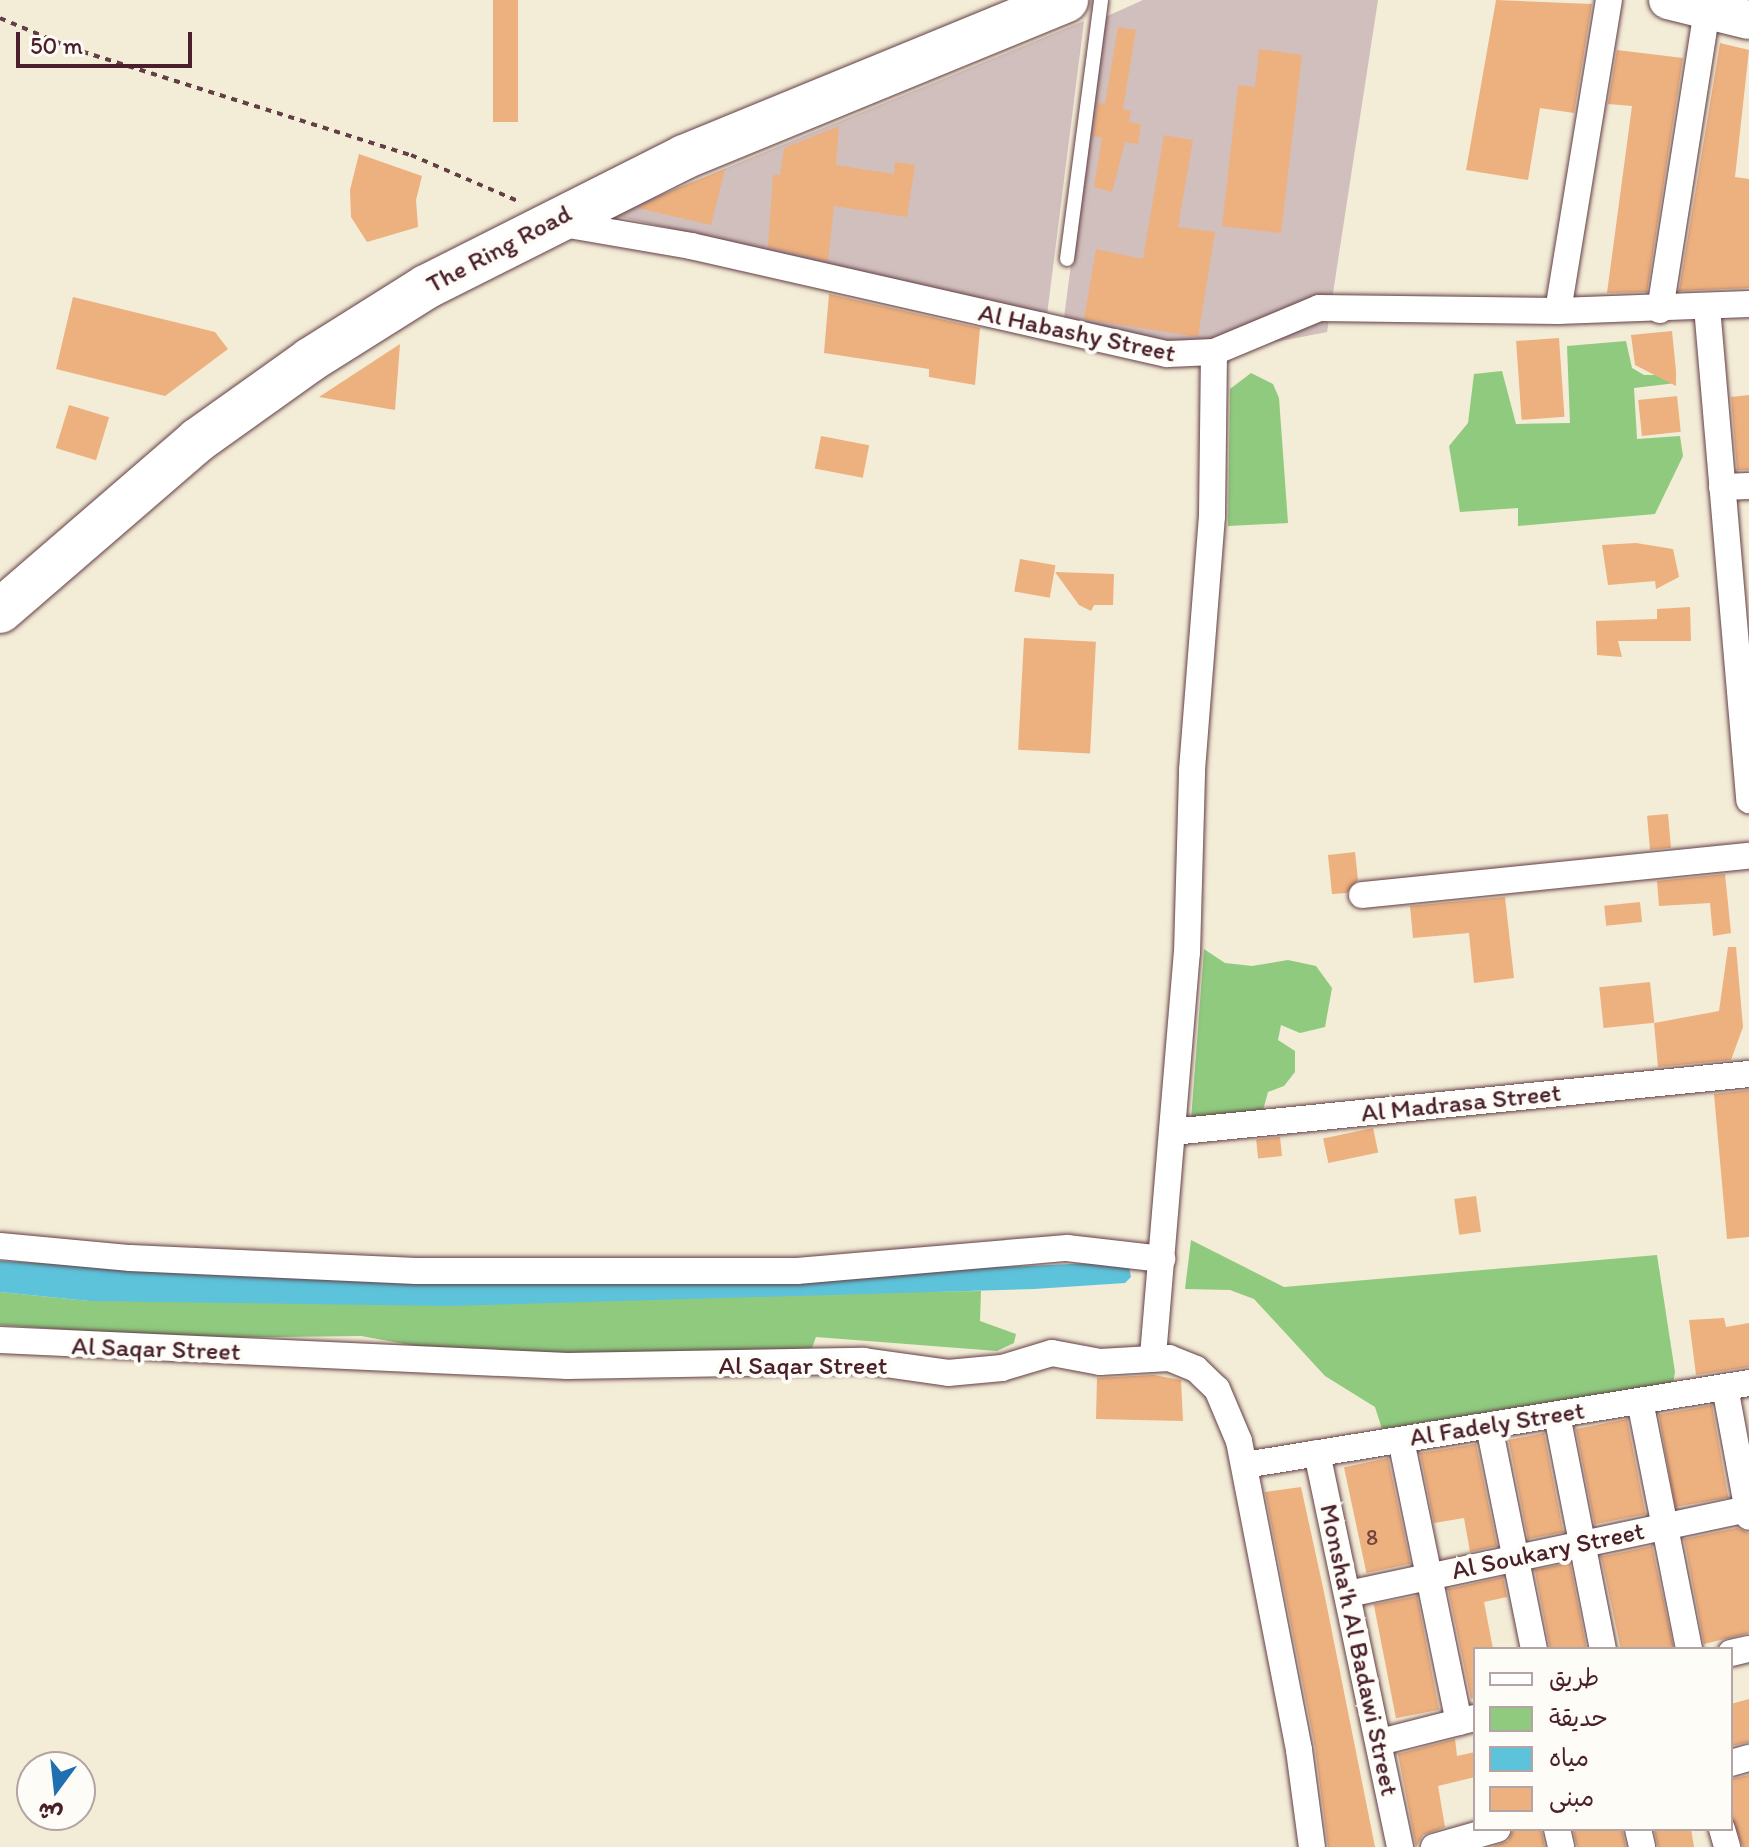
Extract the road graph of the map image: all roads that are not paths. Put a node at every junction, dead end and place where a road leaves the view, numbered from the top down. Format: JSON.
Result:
{"nodes":[{"id":1,"x":999,"y":0,"type":"edge"},
{"id":2,"x":1066,"y":0,"type":"edge"},
{"id":3,"x":1101,"y":0,"type":"edge"},
{"id":4,"x":1609,"y":0,"type":"edge"},
{"id":5,"x":1668,"y":0,"type":"edge"},
{"id":6,"x":1707,"y":10,"type":"junction"},
{"id":7,"x":1749,"y":20,"type":"edge"},
{"id":8,"x":535,"y":212,"type":"junction"},
{"id":9,"x":1067,"y":259,"type":"dead end"},
{"id":10,"x":1749,"y":304,"type":"edge"},
{"id":11,"x":1707,"y":307,"type":"junction"},
{"id":12,"x":1660,"y":310,"type":"junction"},
{"id":13,"x":1558,"y":311,"type":"junction"},
{"id":14,"x":1214,"y":352,"type":"junction"},
{"id":15,"x":1749,"y":486,"type":"edge"},
{"id":16,"x":1722,"y":487,"type":"junction"},
{"id":17,"x":0,"y":572,"type":"edge"},
{"id":18,"x":0,"y":611,"type":"edge"},
{"id":19,"x":1749,"y":800,"type":"edge"},
{"id":20,"x":1749,"y":856,"type":"edge"},
{"id":21,"x":1362,"y":895,"type":"dead end"},
{"id":22,"x":1749,"y":1074,"type":"edge"},
{"id":23,"x":1172,"y":1132,"type":"junction"},
{"id":24,"x":0,"y":1246,"type":"edge"},
{"id":25,"x":1162,"y":1259,"type":"junction"},
{"id":26,"x":0,"y":1340,"type":"edge"},
{"id":27,"x":1153,"y":1356,"type":"junction"},
{"id":28,"x":1737,"y":1385,"type":"edge"},
{"id":29,"x":1640,"y":1401,"type":"junction"},
{"id":30,"x":1557,"y":1415,"type":"junction"},
{"id":31,"x":1489,"y":1426,"type":"junction"},
{"id":32,"x":1401,"y":1440,"type":"junction"},
{"id":33,"x":1317,"y":1453,"type":"junction"},
{"id":34,"x":1245,"y":1465,"type":"junction"},
{"id":35,"x":1749,"y":1512,"type":"edge"},
{"id":36,"x":1664,"y":1527,"type":"junction"},
{"id":37,"x":1582,"y":1544,"type":"junction"},
{"id":38,"x":1516,"y":1558,"type":"junction"},
{"id":39,"x":1429,"y":1576,"type":"junction"},
{"id":40,"x":1348,"y":1594,"type":"junction"},
{"id":41,"x":1534,"y":1647,"type":"edge"},
{"id":42,"x":1603,"y":1647,"type":"edge"},
{"id":43,"x":1689,"y":1647,"type":"edge"},
{"id":44,"x":1467,"y":1720,"type":"edge"},
{"id":45,"x":1380,"y":1742,"type":"junction"},
{"id":46,"x":1490,"y":1831,"type":"edge"},
{"id":47,"x":1312,"y":1847,"type":"edge"},
{"id":48,"x":1400,"y":1847,"type":"edge"},
{"id":49,"x":1434,"y":1847,"type":"edge"}],
"edges":[{"from":1,"to":8,"type":"highway","name":"The Ring Road"},
{"from":2,"to":8,"type":"highway","name":"The Ring Road"},
{"from":3,"to":9,"type":"lane"},
{"from":4,"to":13,"type":"street"},
{"from":5,"to":6,"type":"main road"},
{"from":6,"to":7,"type":"main road"},
{"from":6,"to":12,"type":"street"},
{"from":8,"to":14,"type":"street","name":"Al Habashy Street"},
{"from":8,"to":17,"type":"highway","name":"The Ring Road"},
{"from":8,"to":18,"type":"highway","name":"The Ring Road"},
{"from":10,"to":11,"type":"street","name":"Al Habashy Street"},
{"from":11,"to":12,"type":"street","name":"Al Habashy Street"},
{"from":11,"to":16,"type":"street"},
{"from":12,"to":13,"type":"street","name":"Al Habashy Street"},
{"from":13,"to":14,"type":"street","name":"Al Habashy Street"},
{"from":14,"to":23,"type":"street"},
{"from":15,"to":16,"type":"street"},
{"from":16,"to":19,"type":"street"},
{"from":20,"to":21,"type":"street"},
{"from":22,"to":23,"type":"street","name":"Al Madrasa Street"},
{"from":23,"to":25,"type":"street"},
{"from":24,"to":25,"type":"street"},
{"from":25,"to":27,"type":"street"},
{"from":26,"to":27,"type":"street","name":"Al Saqar Street"},
{"from":27,"to":34,"type":"street","name":"Al Saqar Street"},
{"from":28,"to":29,"type":"street","name":"Al Fadely Street"},
{"from":28,"to":35,"type":"street"},
{"from":29,"to":30,"type":"street","name":"Al Fadely Street"},
{"from":29,"to":36,"type":"street"},
{"from":30,"to":31,"type":"street","name":"Al Fadely Street"},
{"from":30,"to":37,"type":"street"},
{"from":31,"to":32,"type":"street","name":"Al Fadely Street"},
{"from":31,"to":38,"type":"street"},
{"from":32,"to":33,"type":"street","name":"Al Fadely Street"},
{"from":32,"to":39,"type":"street"},
{"from":33,"to":34,"type":"street","name":"Al Fadely Street"},
{"from":33,"to":40,"type":"street","name":"Monsha'h Al Badawi Street"},
{"from":34,"to":47,"type":"street","name":"Al Saqar Street"},
{"from":35,"to":36,"type":"street","name":"Al Soukary Street"},
{"from":36,"to":37,"type":"street","name":"Al Soukary Street"},
{"from":36,"to":43,"type":"street"},
{"from":37,"to":38,"type":"street","name":"Al Soukary Street"},
{"from":37,"to":42,"type":"street"},
{"from":38,"to":39,"type":"street","name":"Al Soukary Street"},
{"from":38,"to":41,"type":"street"},
{"from":39,"to":40,"type":"street","name":"Al Soukary Street"},
{"from":39,"to":44,"type":"street"},
{"from":40,"to":45,"type":"street","name":"Monsha'h Al Badawi Street"},
{"from":44,"to":45,"type":"street"},
{"from":45,"to":48,"type":"street","name":"Monsha'h Al Badawi Street"},
{"from":46,"to":49,"type":"street"}]}
